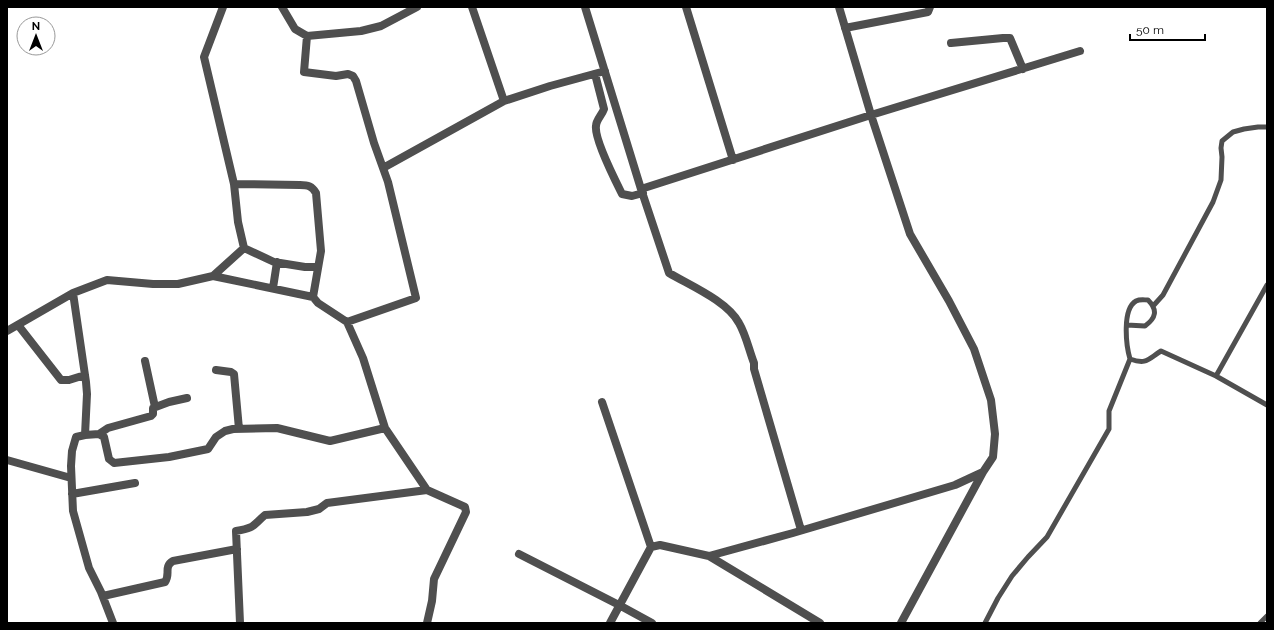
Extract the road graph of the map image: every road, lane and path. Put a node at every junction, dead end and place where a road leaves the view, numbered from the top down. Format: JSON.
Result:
{"nodes":[{"id":1,"x":223,"y":7,"type":"edge"},
{"id":2,"x":282,"y":7,"type":"edge"},
{"id":3,"x":418,"y":7,"type":"edge"},
{"id":4,"x":472,"y":7,"type":"edge"},
{"id":5,"x":586,"y":7,"type":"edge"},
{"id":6,"x":686,"y":7,"type":"edge"},
{"id":7,"x":839,"y":7,"type":"edge"},
{"id":8,"x":930,"y":7,"type":"edge"},
{"id":9,"x":845,"y":28,"type":"junction"},
{"id":10,"x":307,"y":36,"type":"junction"},
{"id":11,"x":951,"y":42,"type":"dead end"},
{"id":12,"x":1080,"y":51,"type":"dead end"},
{"id":13,"x":1023,"y":68,"type":"junction"},
{"id":14,"x":605,"y":71,"type":"junction"},
{"id":15,"x":595,"y":74,"type":"junction"},
{"id":16,"x":504,"y":100,"type":"junction"},
{"id":17,"x":871,"y":115,"type":"junction"},
{"id":18,"x":1267,"y":127,"type":"edge"},
{"id":19,"x":733,"y":160,"type":"junction"},
{"id":20,"x":383,"y":168,"type":"junction"},
{"id":21,"x":234,"y":184,"type":"junction"},
{"id":22,"x":642,"y":191,"type":"junction"},
{"id":23,"x":244,"y":248,"type":"junction"},
{"id":24,"x":277,"y":262,"type":"junction"},
{"id":25,"x":318,"y":267,"type":"junction"},
{"id":26,"x":213,"y":276,"type":"junction"},
{"id":27,"x":1267,"y":284,"type":"edge"},
{"id":28,"x":273,"y":288,"type":"junction"},
{"id":29,"x":73,"y":293,"type":"junction"},
{"id":30,"x":313,"y":297,"type":"junction"},
{"id":31,"x":1154,"y":305,"type":"junction"},
{"id":32,"x":347,"y":322,"type":"junction"},
{"id":33,"x":18,"y":325,"type":"junction"},
{"id":34,"x":1127,"y":325,"type":"junction"},
{"id":35,"x":7,"y":331,"type":"edge"},
{"id":36,"x":1130,"y":359,"type":"junction"},
{"id":37,"x":146,"y":361,"type":"dead end"},
{"id":38,"x":216,"y":370,"type":"dead end"},
{"id":39,"x":85,"y":375,"type":"junction"},
{"id":40,"x":1216,"y":376,"type":"junction"},
{"id":41,"x":187,"y":398,"type":"dead end"},
{"id":42,"x":602,"y":402,"type":"dead end"},
{"id":43,"x":1267,"y":405,"type":"edge"},
{"id":44,"x":155,"y":407,"type":"junction"},
{"id":45,"x":385,"y":428,"type":"junction"},
{"id":46,"x":239,"y":429,"type":"junction"},
{"id":47,"x":99,"y":434,"type":"junction"},
{"id":48,"x":85,"y":435,"type":"junction"},
{"id":49,"x":7,"y":460,"type":"edge"},
{"id":50,"x":983,"y":472,"type":"junction"},
{"id":51,"x":71,"y":478,"type":"junction"},
{"id":52,"x":135,"y":483,"type":"dead end"},
{"id":53,"x":427,"y":490,"type":"junction"},
{"id":54,"x":72,"y":494,"type":"junction"},
{"id":55,"x":801,"y":530,"type":"junction"},
{"id":56,"x":651,"y":547,"type":"junction"},
{"id":57,"x":237,"y":549,"type":"junction"},
{"id":58,"x":519,"y":554,"type":"dead end"},
{"id":59,"x":709,"y":556,"type":"junction"},
{"id":60,"x":103,"y":596,"type":"junction"},
{"id":61,"x":619,"y":605,"type":"junction"},
{"id":62,"x":1267,"y":616,"type":"edge"},
{"id":63,"x":113,"y":623,"type":"edge"},
{"id":64,"x":240,"y":623,"type":"edge"},
{"id":65,"x":426,"y":623,"type":"edge"},
{"id":66,"x":610,"y":623,"type":"edge"},
{"id":67,"x":652,"y":623,"type":"edge"},
{"id":68,"x":820,"y":623,"type":"edge"},
{"id":69,"x":901,"y":623,"type":"edge"},
{"id":70,"x":984,"y":623,"type":"edge"},
{"id":71,"x":1260,"y":623,"type":"edge"}],
"edges":[{"from":1,"to":21,"type":"street"},
{"from":2,"to":10,"type":"street"},
{"from":3,"to":10,"type":"street"},
{"from":4,"to":16,"type":"street"},
{"from":5,"to":14,"type":"street"},
{"from":6,"to":19,"type":"street"},
{"from":7,"to":9,"type":"street"},
{"from":8,"to":9,"type":"street"},
{"from":9,"to":17,"type":"street"},
{"from":10,"to":20,"type":"street"},
{"from":11,"to":13,"type":"street"},
{"from":12,"to":13,"type":"street"},
{"from":13,"to":17,"type":"street"},
{"from":14,"to":15,"type":"street"},
{"from":14,"to":22,"type":"street"},
{"from":15,"to":16,"type":"street"},
{"from":15,"to":22,"type":"street"},
{"from":16,"to":20,"type":"street"},
{"from":17,"to":19,"type":"street"},
{"from":17,"to":50,"type":"street"},
{"from":18,"to":31,"type":"lane"},
{"from":19,"to":22,"type":"street"},
{"from":20,"to":32,"type":"street"},
{"from":21,"to":23,"type":"street"},
{"from":21,"to":25,"type":"street"},
{"from":22,"to":55,"type":"street"},
{"from":23,"to":24,"type":"street"},
{"from":23,"to":26,"type":"street"},
{"from":24,"to":25,"type":"street"},
{"from":24,"to":28,"type":"street"},
{"from":25,"to":30,"type":"street"},
{"from":26,"to":28,"type":"street"},
{"from":26,"to":29,"type":"street"},
{"from":27,"to":40,"type":"lane"},
{"from":28,"to":30,"type":"street"},
{"from":29,"to":33,"type":"street"},
{"from":29,"to":39,"type":"street"},
{"from":30,"to":32,"type":"street"},
{"from":31,"to":34,"type":"lane"},
{"from":31,"to":34,"type":"lane"},
{"from":32,"to":45,"type":"street"},
{"from":33,"to":35,"type":"street"},
{"from":33,"to":39,"type":"street"},
{"from":34,"to":36,"type":"lane"},
{"from":36,"to":40,"type":"lane"},
{"from":36,"to":70,"type":"lane"},
{"from":37,"to":44,"type":"street"},
{"from":38,"to":46,"type":"street"},
{"from":39,"to":48,"type":"street"},
{"from":40,"to":43,"type":"lane"},
{"from":41,"to":44,"type":"street"},
{"from":42,"to":56,"type":"street"},
{"from":44,"to":47,"type":"street"},
{"from":45,"to":46,"type":"street"},
{"from":45,"to":53,"type":"street"},
{"from":46,"to":47,"type":"street"},
{"from":47,"to":48,"type":"street"},
{"from":48,"to":51,"type":"street"},
{"from":49,"to":51,"type":"street"},
{"from":50,"to":55,"type":"street"},
{"from":50,"to":69,"type":"street"},
{"from":51,"to":54,"type":"street"},
{"from":52,"to":54,"type":"street"},
{"from":53,"to":57,"type":"street"},
{"from":53,"to":65,"type":"street"},
{"from":54,"to":60,"type":"street"},
{"from":55,"to":59,"type":"street"},
{"from":56,"to":59,"type":"street"},
{"from":56,"to":61,"type":"street"},
{"from":57,"to":60,"type":"street"},
{"from":57,"to":64,"type":"street"},
{"from":58,"to":61,"type":"street"},
{"from":59,"to":68,"type":"street"},
{"from":60,"to":63,"type":"street"},
{"from":61,"to":66,"type":"street"},
{"from":61,"to":67,"type":"street"},
{"from":62,"to":71,"type":"lane"}]}
